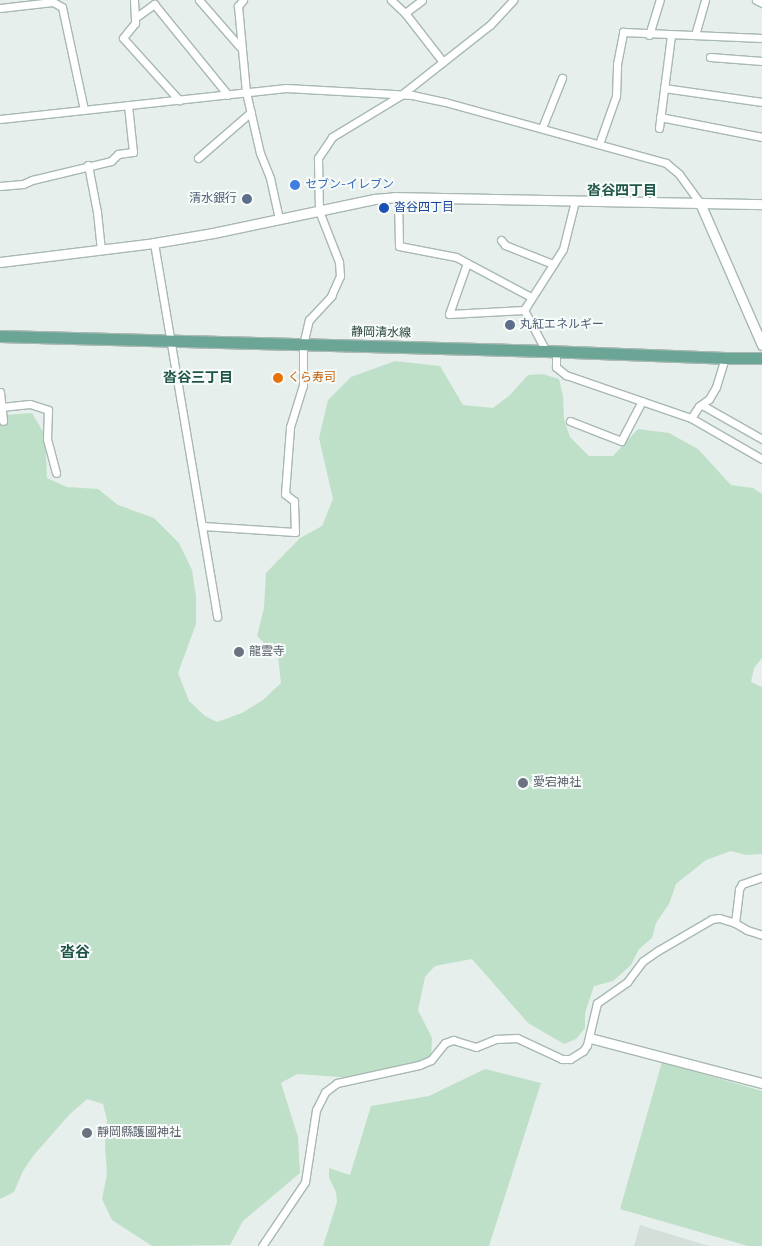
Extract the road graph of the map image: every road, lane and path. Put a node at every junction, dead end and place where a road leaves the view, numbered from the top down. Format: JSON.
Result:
{"nodes":[{"id":1,"x":134,"y":0,"type":"edge"},
{"id":2,"x":199,"y":0,"type":"edge"},
{"id":3,"x":244,"y":0,"type":"edge"},
{"id":4,"x":391,"y":0,"type":"edge"},
{"id":5,"x":422,"y":0,"type":"edge"},
{"id":6,"x":513,"y":0,"type":"edge"},
{"id":7,"x":660,"y":0,"type":"edge"},
{"id":8,"x":705,"y":0,"type":"edge"},
{"id":9,"x":756,"y":0,"type":"edge"},
{"id":10,"x":762,"y":3,"type":"edge"},
{"id":11,"x":0,"y":8,"type":"edge"},
{"id":12,"x":405,"y":13,"type":"junction"},
{"id":13,"x":136,"y":18,"type":"junction"},
{"id":14,"x":650,"y":35,"type":"junction"},
{"id":15,"x":671,"y":36,"type":"junction"},
{"id":16,"x":694,"y":36,"type":"junction"},
{"id":17,"x":762,"y":38,"type":"edge"},
{"id":18,"x":240,"y":47,"type":"junction"},
{"id":19,"x":710,"y":57,"type":"dead end"},
{"id":20,"x":762,"y":61,"type":"edge"},
{"id":21,"x":443,"y":62,"type":"junction"},
{"id":22,"x":562,"y":78,"type":"dead end"},
{"id":23,"x":664,"y":88,"type":"junction"},
{"id":24,"x":246,"y":92,"type":"junction"},
{"id":25,"x":228,"y":95,"type":"junction"},
{"id":26,"x":401,"y":95,"type":"junction"},
{"id":27,"x":179,"y":100,"type":"junction"},
{"id":28,"x":762,"y":102,"type":"edge"},
{"id":29,"x":128,"y":105,"type":"junction"},
{"id":30,"x":84,"y":110,"type":"junction"},
{"id":31,"x":251,"y":112,"type":"junction"},
{"id":32,"x":660,"y":117,"type":"junction"},
{"id":33,"x":0,"y":118,"type":"edge"},
{"id":34,"x":542,"y":128,"type":"junction"},
{"id":35,"x":659,"y":128,"type":"dead end"},
{"id":36,"x":762,"y":137,"type":"edge"},
{"id":37,"x":599,"y":144,"type":"junction"},
{"id":38,"x":198,"y":158,"type":"dead end"},
{"id":39,"x":88,"y":165,"type":"junction"},
{"id":40,"x":0,"y":186,"type":"edge"},
{"id":41,"x":398,"y":198,"type":"junction"},
{"id":42,"x":575,"y":201,"type":"junction"},
{"id":43,"x":700,"y":203,"type":"junction"},
{"id":44,"x":762,"y":204,"type":"edge"},
{"id":45,"x":319,"y":211,"type":"junction"},
{"id":46,"x":279,"y":219,"type":"junction"},
{"id":47,"x":501,"y":240,"type":"dead end"},
{"id":48,"x":154,"y":243,"type":"junction"},
{"id":49,"x":101,"y":250,"type":"junction"},
{"id":50,"x":0,"y":262,"type":"edge"},
{"id":51,"x":467,"y":262,"type":"junction"},
{"id":52,"x":553,"y":264,"type":"junction"},
{"id":53,"x":531,"y":297,"type":"junction"},
{"id":54,"x":524,"y":310,"type":"junction"},
{"id":55,"x":0,"y":336,"type":"edge"},
{"id":56,"x":172,"y":341,"type":"junction"},
{"id":57,"x":303,"y":345,"type":"junction"},
{"id":58,"x":762,"y":345,"type":"edge"},
{"id":59,"x":551,"y":351,"type":"junction"},
{"id":60,"x":725,"y":358,"type":"junction"},
{"id":61,"x":762,"y":358,"type":"edge"},
{"id":62,"x":0,"y":392,"type":"edge"},
{"id":63,"x":642,"y":401,"type":"junction"},
{"id":64,"x":702,"y":405,"type":"junction"},
{"id":65,"x":1,"y":407,"type":"junction"},
{"id":66,"x":691,"y":418,"type":"junction"},
{"id":67,"x":3,"y":421,"type":"dead end"},
{"id":68,"x":570,"y":421,"type":"dead end"},
{"id":69,"x":762,"y":439,"type":"edge"},
{"id":70,"x":762,"y":459,"type":"edge"},
{"id":71,"x":56,"y":473,"type":"dead end"},
{"id":72,"x":202,"y":526,"type":"junction"},
{"id":73,"x":217,"y":618,"type":"dead end"},
{"id":74,"x":762,"y":877,"type":"edge"},
{"id":75,"x":734,"y":923,"type":"junction"},
{"id":76,"x":762,"y":935,"type":"edge"},
{"id":77,"x":590,"y":1038,"type":"junction"},
{"id":78,"x":762,"y":1084,"type":"edge"},
{"id":79,"x":262,"y":1246,"type":"edge"}],
"edges":[{"from":1,"to":13,"type":"street"},
{"from":2,"to":18,"type":"street"},
{"from":3,"to":18,"type":"street"},
{"from":4,"to":12,"type":"street"},
{"from":5,"to":12,"type":"street"},
{"from":6,"to":21,"type":"street"},
{"from":7,"to":14,"type":"street"},
{"from":8,"to":16,"type":"street"},
{"from":9,"to":10,"type":"street"},
{"from":11,"to":30,"type":"street"},
{"from":12,"to":21,"type":"street"},
{"from":13,"to":25,"type":"street"},
{"from":13,"to":27,"type":"street"},
{"from":14,"to":15,"type":"street"},
{"from":14,"to":37,"type":"street"},
{"from":15,"to":16,"type":"street"},
{"from":15,"to":23,"type":"street"},
{"from":16,"to":17,"type":"street"},
{"from":18,"to":24,"type":"street"},
{"from":19,"to":20,"type":"street"},
{"from":21,"to":26,"type":"street"},
{"from":22,"to":34,"type":"street"},
{"from":23,"to":28,"type":"street"},
{"from":23,"to":32,"type":"street"},
{"from":24,"to":25,"type":"street"},
{"from":24,"to":26,"type":"street"},
{"from":24,"to":31,"type":"street"},
{"from":25,"to":27,"type":"street"},
{"from":26,"to":34,"type":"street"},
{"from":26,"to":45,"type":"street"},
{"from":27,"to":29,"type":"street"},
{"from":29,"to":30,"type":"street"},
{"from":29,"to":39,"type":"street"},
{"from":30,"to":33,"type":"street"},
{"from":31,"to":38,"type":"street"},
{"from":31,"to":46,"type":"street"},
{"from":32,"to":35,"type":"street"},
{"from":32,"to":36,"type":"street"},
{"from":34,"to":37,"type":"street"},
{"from":37,"to":43,"type":"street"},
{"from":39,"to":40,"type":"street"},
{"from":39,"to":49,"type":"street"},
{"from":41,"to":42,"type":"street"},
{"from":41,"to":45,"type":"street"},
{"from":41,"to":51,"type":"street"},
{"from":42,"to":43,"type":"street"},
{"from":42,"to":52,"type":"street"},
{"from":43,"to":44,"type":"street"},
{"from":43,"to":58,"type":"street"},
{"from":45,"to":46,"type":"street"},
{"from":45,"to":57,"type":"street"},
{"from":46,"to":48,"type":"street"},
{"from":47,"to":52,"type":"street"},
{"from":48,"to":49,"type":"street"},
{"from":48,"to":56,"type":"street"},
{"from":49,"to":50,"type":"street"},
{"from":51,"to":53,"type":"street"},
{"from":51,"to":54,"type":"street"},
{"from":52,"to":53,"type":"street"},
{"from":53,"to":54,"type":"street"},
{"from":54,"to":59,"type":"street"},
{"from":55,"to":56,"type":"main road","name":"静岡清水線"},
{"from":56,"to":57,"type":"main road","name":"静岡清水線"},
{"from":56,"to":72,"type":"street"},
{"from":57,"to":59,"type":"main road","name":"静岡清水線"},
{"from":57,"to":72,"type":"street"},
{"from":59,"to":60,"type":"main road","name":"静岡清水線"},
{"from":59,"to":63,"type":"street"},
{"from":60,"to":61,"type":"main road","name":"静岡清水線"},
{"from":60,"to":64,"type":"street"},
{"from":62,"to":65,"type":"street"},
{"from":63,"to":66,"type":"street"},
{"from":63,"to":68,"type":"street"},
{"from":64,"to":66,"type":"street"},
{"from":64,"to":69,"type":"street"},
{"from":65,"to":67,"type":"street"},
{"from":65,"to":71,"type":"street"},
{"from":66,"to":70,"type":"street"},
{"from":72,"to":73,"type":"street"},
{"from":74,"to":75,"type":"street"},
{"from":75,"to":76,"type":"street"},
{"from":75,"to":77,"type":"street"},
{"from":77,"to":78,"type":"street"},
{"from":77,"to":79,"type":"street"}]}
